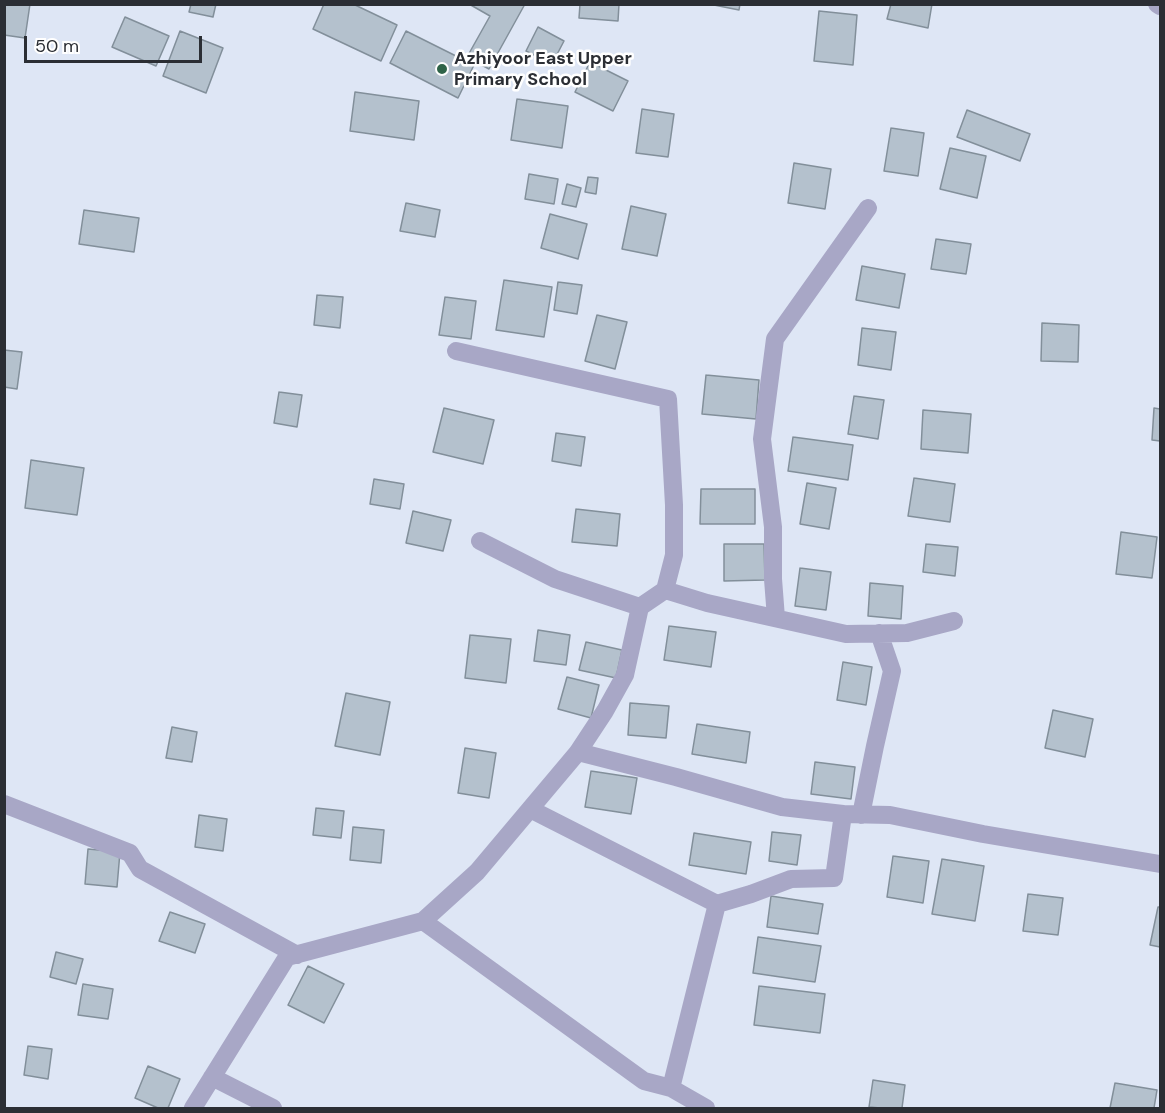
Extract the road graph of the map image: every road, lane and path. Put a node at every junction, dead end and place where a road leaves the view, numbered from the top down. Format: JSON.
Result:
{"nodes":[{"id":1,"x":868,"y":208,"type":"dead end"},
{"id":2,"x":456,"y":351,"type":"dead end"},
{"id":3,"x":480,"y":541,"type":"dead end"},
{"id":4,"x":664,"y":590,"type":"junction"},
{"id":5,"x":640,"y":607,"type":"junction"},
{"id":6,"x":776,"y":618,"type":"junction"},
{"id":7,"x":954,"y":621,"type":"dead end"},
{"id":8,"x":879,"y":633,"type":"junction"},
{"id":9,"x":578,"y":752,"type":"junction"},
{"id":10,"x":4,"y":804,"type":"edge"},
{"id":11,"x":530,"y":809,"type":"junction"},
{"id":12,"x":852,"y":814,"type":"junction"},
{"id":13,"x":1161,"y":864,"type":"edge"},
{"id":14,"x":717,"y":904,"type":"junction"},
{"id":15,"x":423,"y":921,"type":"junction"},
{"id":16,"x":297,"y":955,"type":"junction"},
{"id":17,"x":212,"y":1077,"type":"junction"},
{"id":18,"x":671,"y":1088,"type":"junction"},
{"id":19,"x":193,"y":1108,"type":"edge"},
{"id":20,"x":273,"y":1108,"type":"edge"},
{"id":21,"x":706,"y":1108,"type":"edge"}],
"edges":[{"from":1,"to":6,"type":"street"},
{"from":2,"to":4,"type":"street"},
{"from":3,"to":5,"type":"street"},
{"from":4,"to":5,"type":"street"},
{"from":4,"to":6,"type":"street"},
{"from":5,"to":9,"type":"street"},
{"from":6,"to":8,"type":"street"},
{"from":7,"to":8,"type":"street"},
{"from":8,"to":12,"type":"street"},
{"from":9,"to":11,"type":"street"},
{"from":9,"to":12,"type":"street"},
{"from":10,"to":16,"type":"street"},
{"from":11,"to":14,"type":"street"},
{"from":11,"to":15,"type":"street"},
{"from":12,"to":13,"type":"street"},
{"from":12,"to":14,"type":"street"},
{"from":14,"to":18,"type":"street"},
{"from":15,"to":16,"type":"street"},
{"from":15,"to":18,"type":"street"},
{"from":16,"to":17,"type":"street"},
{"from":17,"to":19,"type":"street"},
{"from":17,"to":20,"type":"street"},
{"from":18,"to":21,"type":"street"}]}
